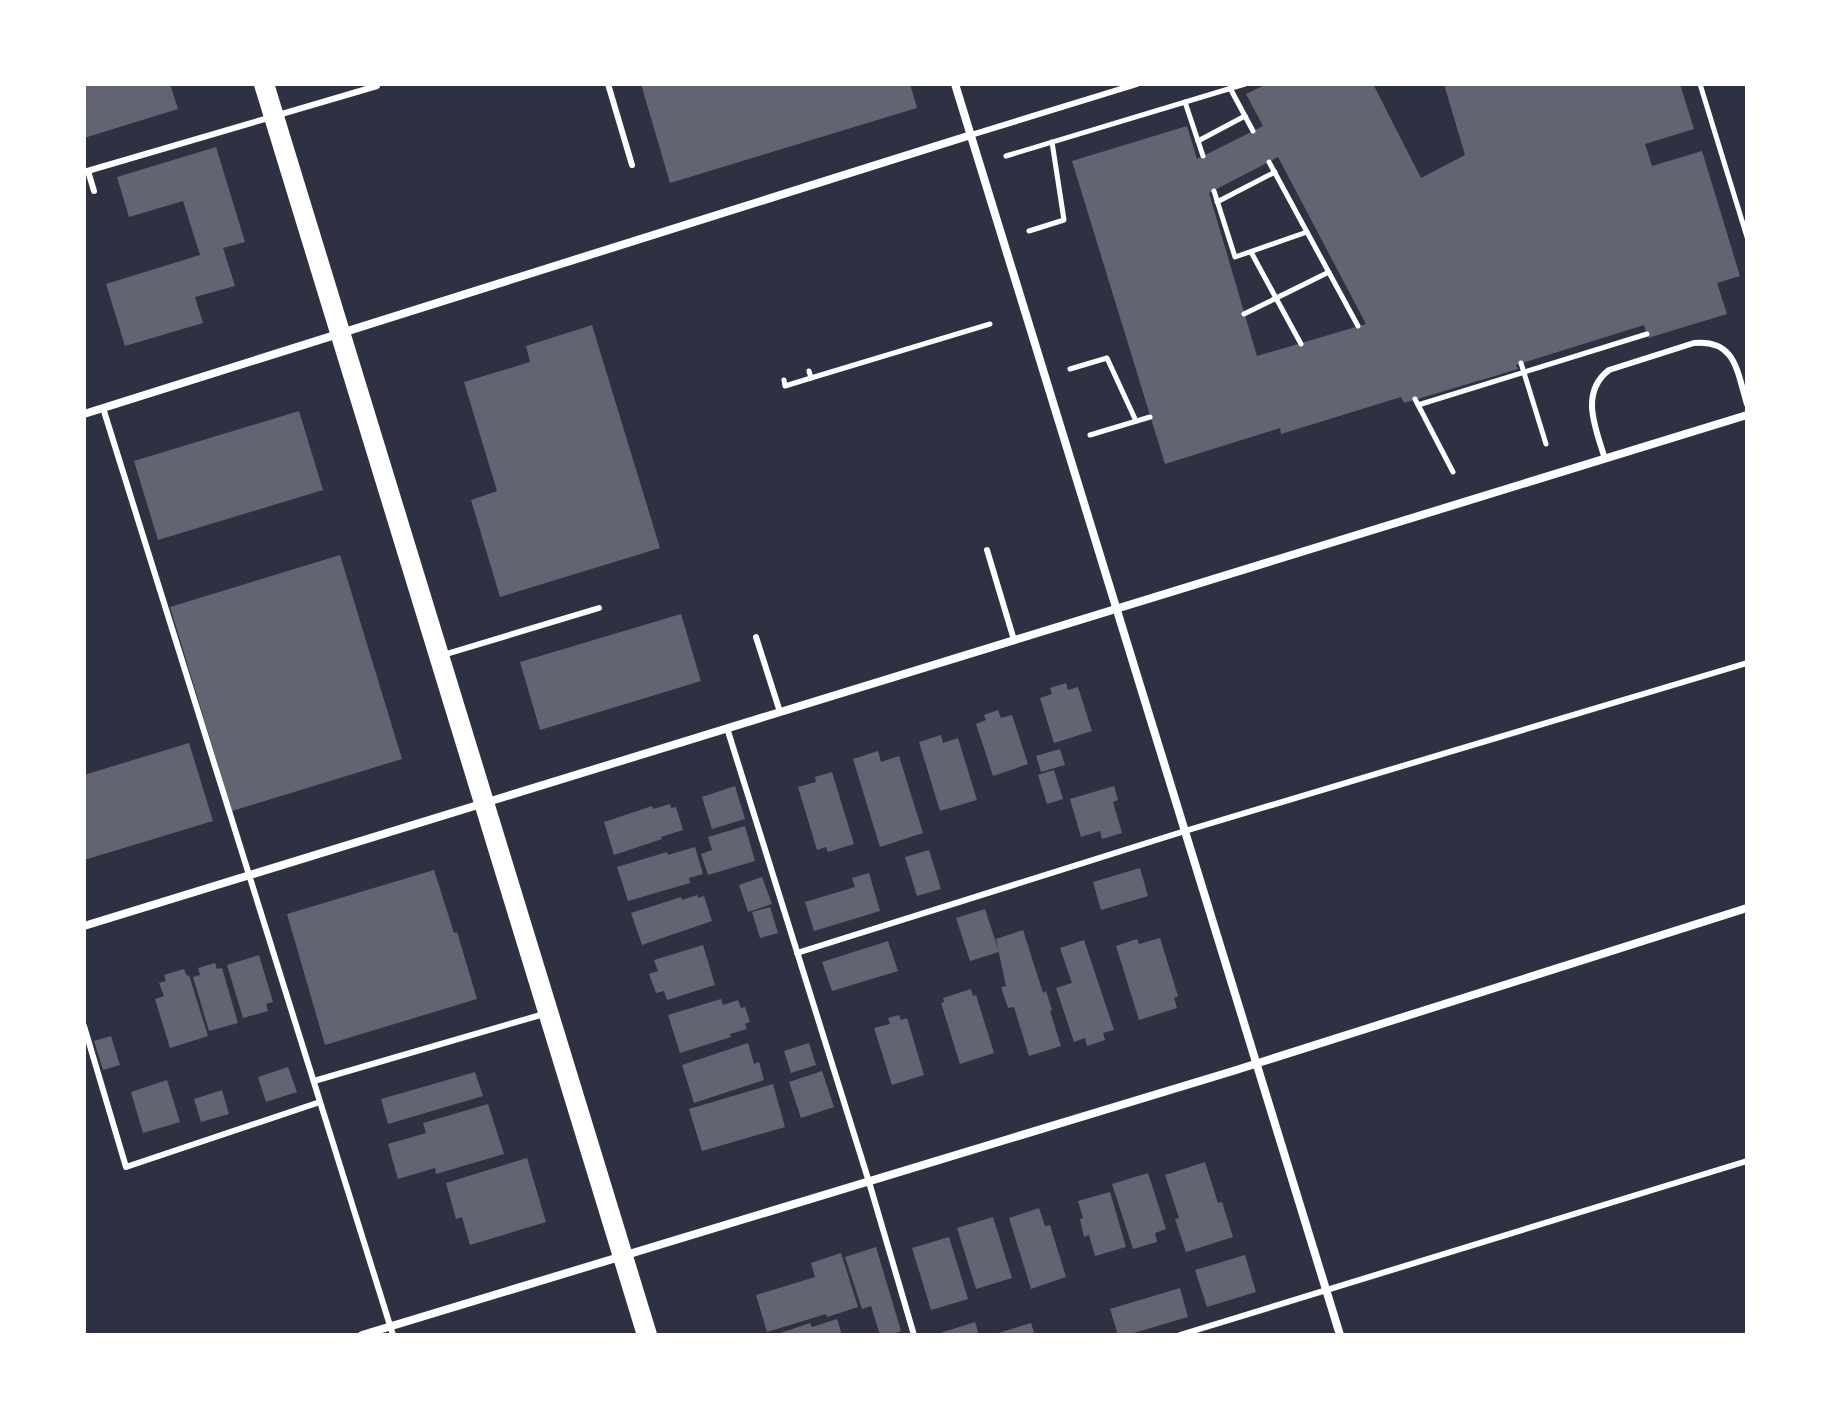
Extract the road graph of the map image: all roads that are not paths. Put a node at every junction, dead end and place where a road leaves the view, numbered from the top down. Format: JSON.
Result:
{"nodes":[{"id":1,"x":264,"y":84,"type":"edge"},
{"id":2,"x":608,"y":84,"type":"edge"},
{"id":3,"x":955,"y":84,"type":"edge"},
{"id":4,"x":1137,"y":84,"type":"edge"},
{"id":5,"x":377,"y":86,"type":"edge"},
{"id":6,"x":274,"y":117,"type":"junction"},
{"id":7,"x":971,"y":135,"type":"junction"},
{"id":8,"x":632,"y":165,"type":"dead end"},
{"id":9,"x":86,"y":172,"type":"edge"},
{"id":10,"x":94,"y":191,"type":"dead end"},
{"id":11,"x":341,"y":333,"type":"junction"},
{"id":12,"x":1747,"y":404,"type":"edge"},
{"id":13,"x":103,"y":408,"type":"junction"},
{"id":14,"x":84,"y":414,"type":"edge"},
{"id":15,"x":1747,"y":415,"type":"edge"},
{"id":16,"x":1605,"y":459,"type":"junction"},
{"id":17,"x":987,"y":550,"type":"dead end"},
{"id":18,"x":599,"y":608,"type":"dead end"},
{"id":19,"x":1117,"y":609,"type":"junction"},
{"id":20,"x":756,"y":637,"type":"dead end"},
{"id":21,"x":1014,"y":640,"type":"junction"},
{"id":22,"x":439,"y":656,"type":"junction"},
{"id":23,"x":1747,"y":663,"type":"edge"},
{"id":24,"x":780,"y":712,"type":"junction"},
{"id":25,"x":727,"y":728,"type":"junction"},
{"id":26,"x":484,"y":803,"type":"junction"},
{"id":27,"x":1185,"y":831,"type":"junction"},
{"id":28,"x":249,"y":875,"type":"junction"},
{"id":29,"x":1747,"y":908,"type":"edge"},
{"id":30,"x":84,"y":926,"type":"edge"},
{"id":31,"x":797,"y":953,"type":"junction"},
{"id":32,"x":548,"y":1013,"type":"junction"},
{"id":33,"x":84,"y":1026,"type":"edge"},
{"id":34,"x":1257,"y":1064,"type":"junction"},
{"id":35,"x":314,"y":1081,"type":"junction"},
{"id":36,"x":320,"y":1102,"type":"junction"},
{"id":37,"x":1747,"y":1161,"type":"edge"},
{"id":38,"x":869,"y":1182,"type":"junction"},
{"id":39,"x":623,"y":1257,"type":"junction"},
{"id":40,"x":1326,"y":1289,"type":"junction"},
{"id":41,"x":392,"y":1331,"type":"edge"},
{"id":42,"x":362,"y":1335,"type":"edge"},
{"id":43,"x":647,"y":1335,"type":"edge"},
{"id":44,"x":914,"y":1335,"type":"edge"},
{"id":45,"x":1180,"y":1335,"type":"edge"},
{"id":46,"x":1340,"y":1335,"type":"edge"}],
"edges":[{"from":1,"to":6,"type":"main road"},
{"from":2,"to":8,"type":"lane"},
{"from":3,"to":7,"type":"street"},
{"from":4,"to":7,"type":"lane"},
{"from":5,"to":6,"type":"lane"},
{"from":6,"to":9,"type":"lane"},
{"from":6,"to":11,"type":"main road"},
{"from":7,"to":11,"type":"street"},
{"from":7,"to":19,"type":"street"},
{"from":9,"to":10,"type":"lane"},
{"from":11,"to":13,"type":"street"},
{"from":11,"to":22,"type":"main road"},
{"from":12,"to":16,"type":"lane"},
{"from":13,"to":14,"type":"street"},
{"from":13,"to":28,"type":"lane"},
{"from":15,"to":16,"type":"street"},
{"from":16,"to":19,"type":"street"},
{"from":17,"to":21,"type":"lane"},
{"from":18,"to":22,"type":"lane"},
{"from":19,"to":21,"type":"street"},
{"from":19,"to":27,"type":"street"},
{"from":20,"to":24,"type":"lane"},
{"from":21,"to":24,"type":"street"},
{"from":22,"to":26,"type":"main road"},
{"from":23,"to":27,"type":"lane"},
{"from":24,"to":25,"type":"street"},
{"from":25,"to":26,"type":"street"},
{"from":25,"to":31,"type":"lane"},
{"from":26,"to":28,"type":"street"},
{"from":26,"to":32,"type":"main road"},
{"from":27,"to":31,"type":"lane"},
{"from":27,"to":34,"type":"street"},
{"from":28,"to":30,"type":"street"},
{"from":28,"to":35,"type":"lane"},
{"from":29,"to":34,"type":"street"},
{"from":31,"to":38,"type":"lane"},
{"from":32,"to":35,"type":"lane"},
{"from":32,"to":39,"type":"main road"},
{"from":33,"to":36,"type":"lane"},
{"from":34,"to":38,"type":"street"},
{"from":34,"to":40,"type":"street"},
{"from":35,"to":36,"type":"lane"},
{"from":36,"to":41,"type":"lane"},
{"from":37,"to":40,"type":"lane"},
{"from":38,"to":39,"type":"street"},
{"from":38,"to":44,"type":"lane"},
{"from":39,"to":41,"type":"street"},
{"from":39,"to":43,"type":"main road"},
{"from":40,"to":45,"type":"lane"},
{"from":40,"to":46,"type":"street"},
{"from":41,"to":42,"type":"street"}]}
